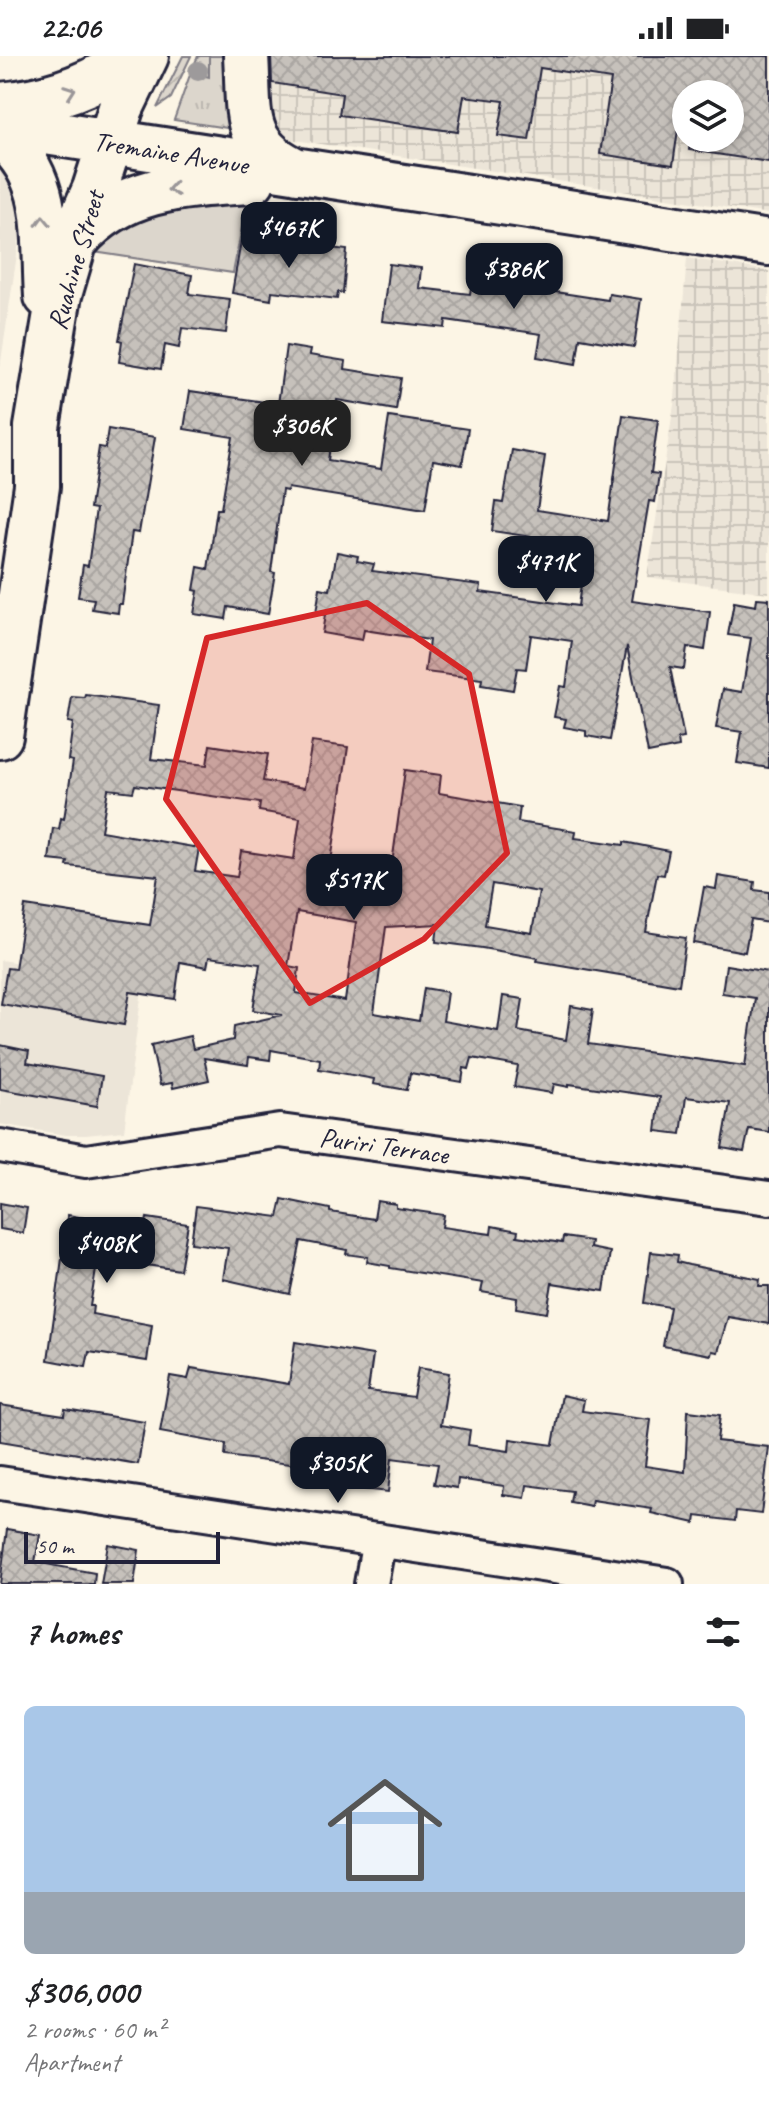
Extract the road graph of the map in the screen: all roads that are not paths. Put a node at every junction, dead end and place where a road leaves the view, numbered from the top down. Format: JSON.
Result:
{"nodes":[{"id":1,"x":132,"y":56,"type":"edge"},
{"id":2,"x":146,"y":56,"type":"edge"},
{"id":3,"x":246,"y":56,"type":"edge"},
{"id":4,"x":0,"y":105,"type":"edge"},
{"id":5,"x":0,"y":125,"type":"edge"},
{"id":6,"x":0,"y":135,"type":"edge"},
{"id":7,"x":110,"y":142,"type":"junction"},
{"id":8,"x":316,"y":174,"type":"junction"},
{"id":9,"x":75,"y":241,"type":"junction"},
{"id":10,"x":769,"y":243,"type":"edge"},
{"id":11,"x":50,"y":354,"type":"junction"},
{"id":12,"x":37,"y":427,"type":"junction"},
{"id":13,"x":0,"y":566,"type":"edge"},
{"id":14,"x":0,"y":736,"type":"edge"},
{"id":15,"x":0,"y":1146,"type":"edge"},
{"id":16,"x":769,"y":1198,"type":"edge"},
{"id":17,"x":0,"y":1483,"type":"edge"},
{"id":18,"x":379,"y":1540,"type":"junction"},
{"id":19,"x":371,"y":1584,"type":"edge"},
{"id":20,"x":667,"y":1584,"type":"edge"}],
"edges":[{"from":4,"to":1,"type":"main road","one_way":true},
{"from":2,"to":7,"type":"main road","name":"Ruahine Street"},
{"from":3,"to":8,"type":"main road"},
{"from":5,"to":7,"type":"main road","name":"Tremaine Avenue"},
{"from":11,"to":6,"type":"main road","one_way":true},
{"from":7,"to":8,"type":"main road","name":"Tremaine Avenue"},
{"from":7,"to":9,"type":"main road","name":"Ruahine Street"},
{"from":8,"to":9,"type":"main road","one_way":true},
{"from":8,"to":10,"type":"main road","name":"Tremaine Avenue"},
{"from":9,"to":11,"type":"main road","name":"Ruahine Street"},
{"from":11,"to":12,"type":"main road","name":"Ruahine Street"},
{"from":12,"to":13,"type":"main road","name":"Ruahine Street"},
{"from":12,"to":14,"type":"main road","name":"Ruahine Street"},
{"from":15,"to":16,"type":"street","name":"Puriri Terrace"},
{"from":17,"to":18,"type":"street"},
{"from":18,"to":19,"type":"street"},
{"from":18,"to":20,"type":"street"}]}
